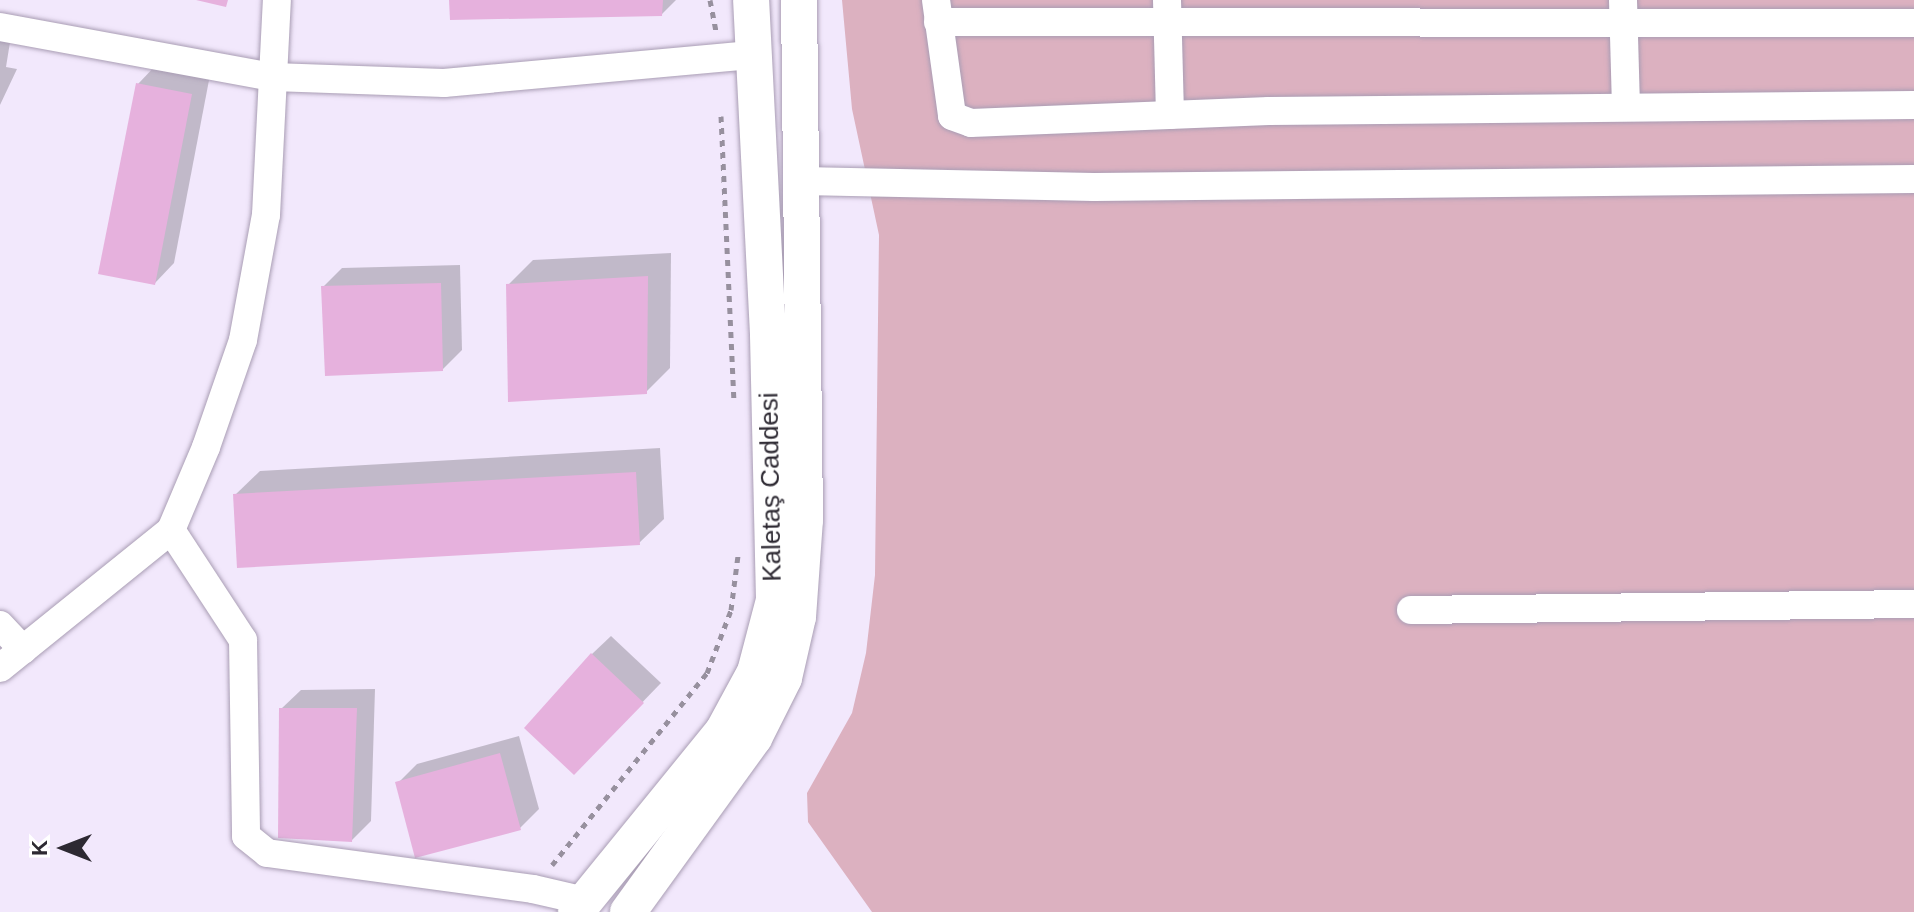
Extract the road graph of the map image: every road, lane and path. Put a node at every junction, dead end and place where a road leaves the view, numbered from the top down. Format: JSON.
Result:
{"nodes":[{"id":1,"x":277,"y":0,"type":"edge"},
{"id":2,"x":710,"y":0,"type":"edge"},
{"id":3,"x":751,"y":0,"type":"edge"},
{"id":4,"x":799,"y":0,"type":"edge"},
{"id":5,"x":1623,"y":10,"type":"edge"},
{"id":6,"x":937,"y":11,"type":"edge"},
{"id":7,"x":1167,"y":12,"type":"edge"},
{"id":8,"x":1914,"y":23,"type":"edge"},
{"id":9,"x":0,"y":27,"type":"edge"},
{"id":10,"x":737,"y":57,"type":"junction"},
{"id":11,"x":273,"y":77,"type":"junction"},
{"id":12,"x":1626,"y":105,"type":"junction"},
{"id":13,"x":1914,"y":105,"type":"edge"},
{"id":14,"x":1170,"y":115,"type":"junction"},
{"id":15,"x":1914,"y":179,"type":"edge"},
{"id":16,"x":802,"y":181,"type":"junction"},
{"id":17,"x":734,"y":406,"type":"dead end"},
{"id":18,"x":171,"y":530,"type":"junction"},
{"id":19,"x":740,"y":544,"type":"dead end"},
{"id":20,"x":1914,"y":604,"type":"edge"},
{"id":21,"x":1411,"y":610,"type":"dead end"},
{"id":22,"x":0,"y":625,"type":"edge"},
{"id":23,"x":23,"y":650,"type":"junction"},
{"id":24,"x":0,"y":668,"type":"edge"},
{"id":25,"x":533,"y":889,"type":"junction"},
{"id":26,"x":581,"y":906,"type":"edge"},
{"id":27,"x":628,"y":912,"type":"edge"}],
"edges":[{"from":1,"to":11,"type":"street"},
{"from":2,"to":10,"type":"path"},
{"from":3,"to":10,"type":"main road","name":"Kaletaş Caddesi"},
{"from":4,"to":16,"type":"main road","name":"Kaletaş Caddesi"},
{"from":5,"to":7,"type":"street"},
{"from":5,"to":8,"type":"street"},
{"from":5,"to":12,"type":"street"},
{"from":6,"to":7,"type":"street"},
{"from":6,"to":14,"type":"street"},
{"from":7,"to":14,"type":"street"},
{"from":9,"to":11,"type":"street"},
{"from":10,"to":11,"type":"street"},
{"from":10,"to":17,"type":"path"},
{"from":10,"to":26,"type":"main road","name":"Kaletaş Caddesi"},
{"from":11,"to":18,"type":"street"},
{"from":12,"to":13,"type":"street"},
{"from":12,"to":14,"type":"street"},
{"from":15,"to":16,"type":"street"},
{"from":16,"to":27,"type":"main road","name":"Kaletaş Caddesi"},
{"from":18,"to":23,"type":"street"},
{"from":18,"to":25,"type":"street"},
{"from":19,"to":25,"type":"path"},
{"from":20,"to":21,"type":"street"},
{"from":22,"to":23,"type":"street"},
{"from":23,"to":24,"type":"street"},
{"from":25,"to":26,"type":"street"}]}
